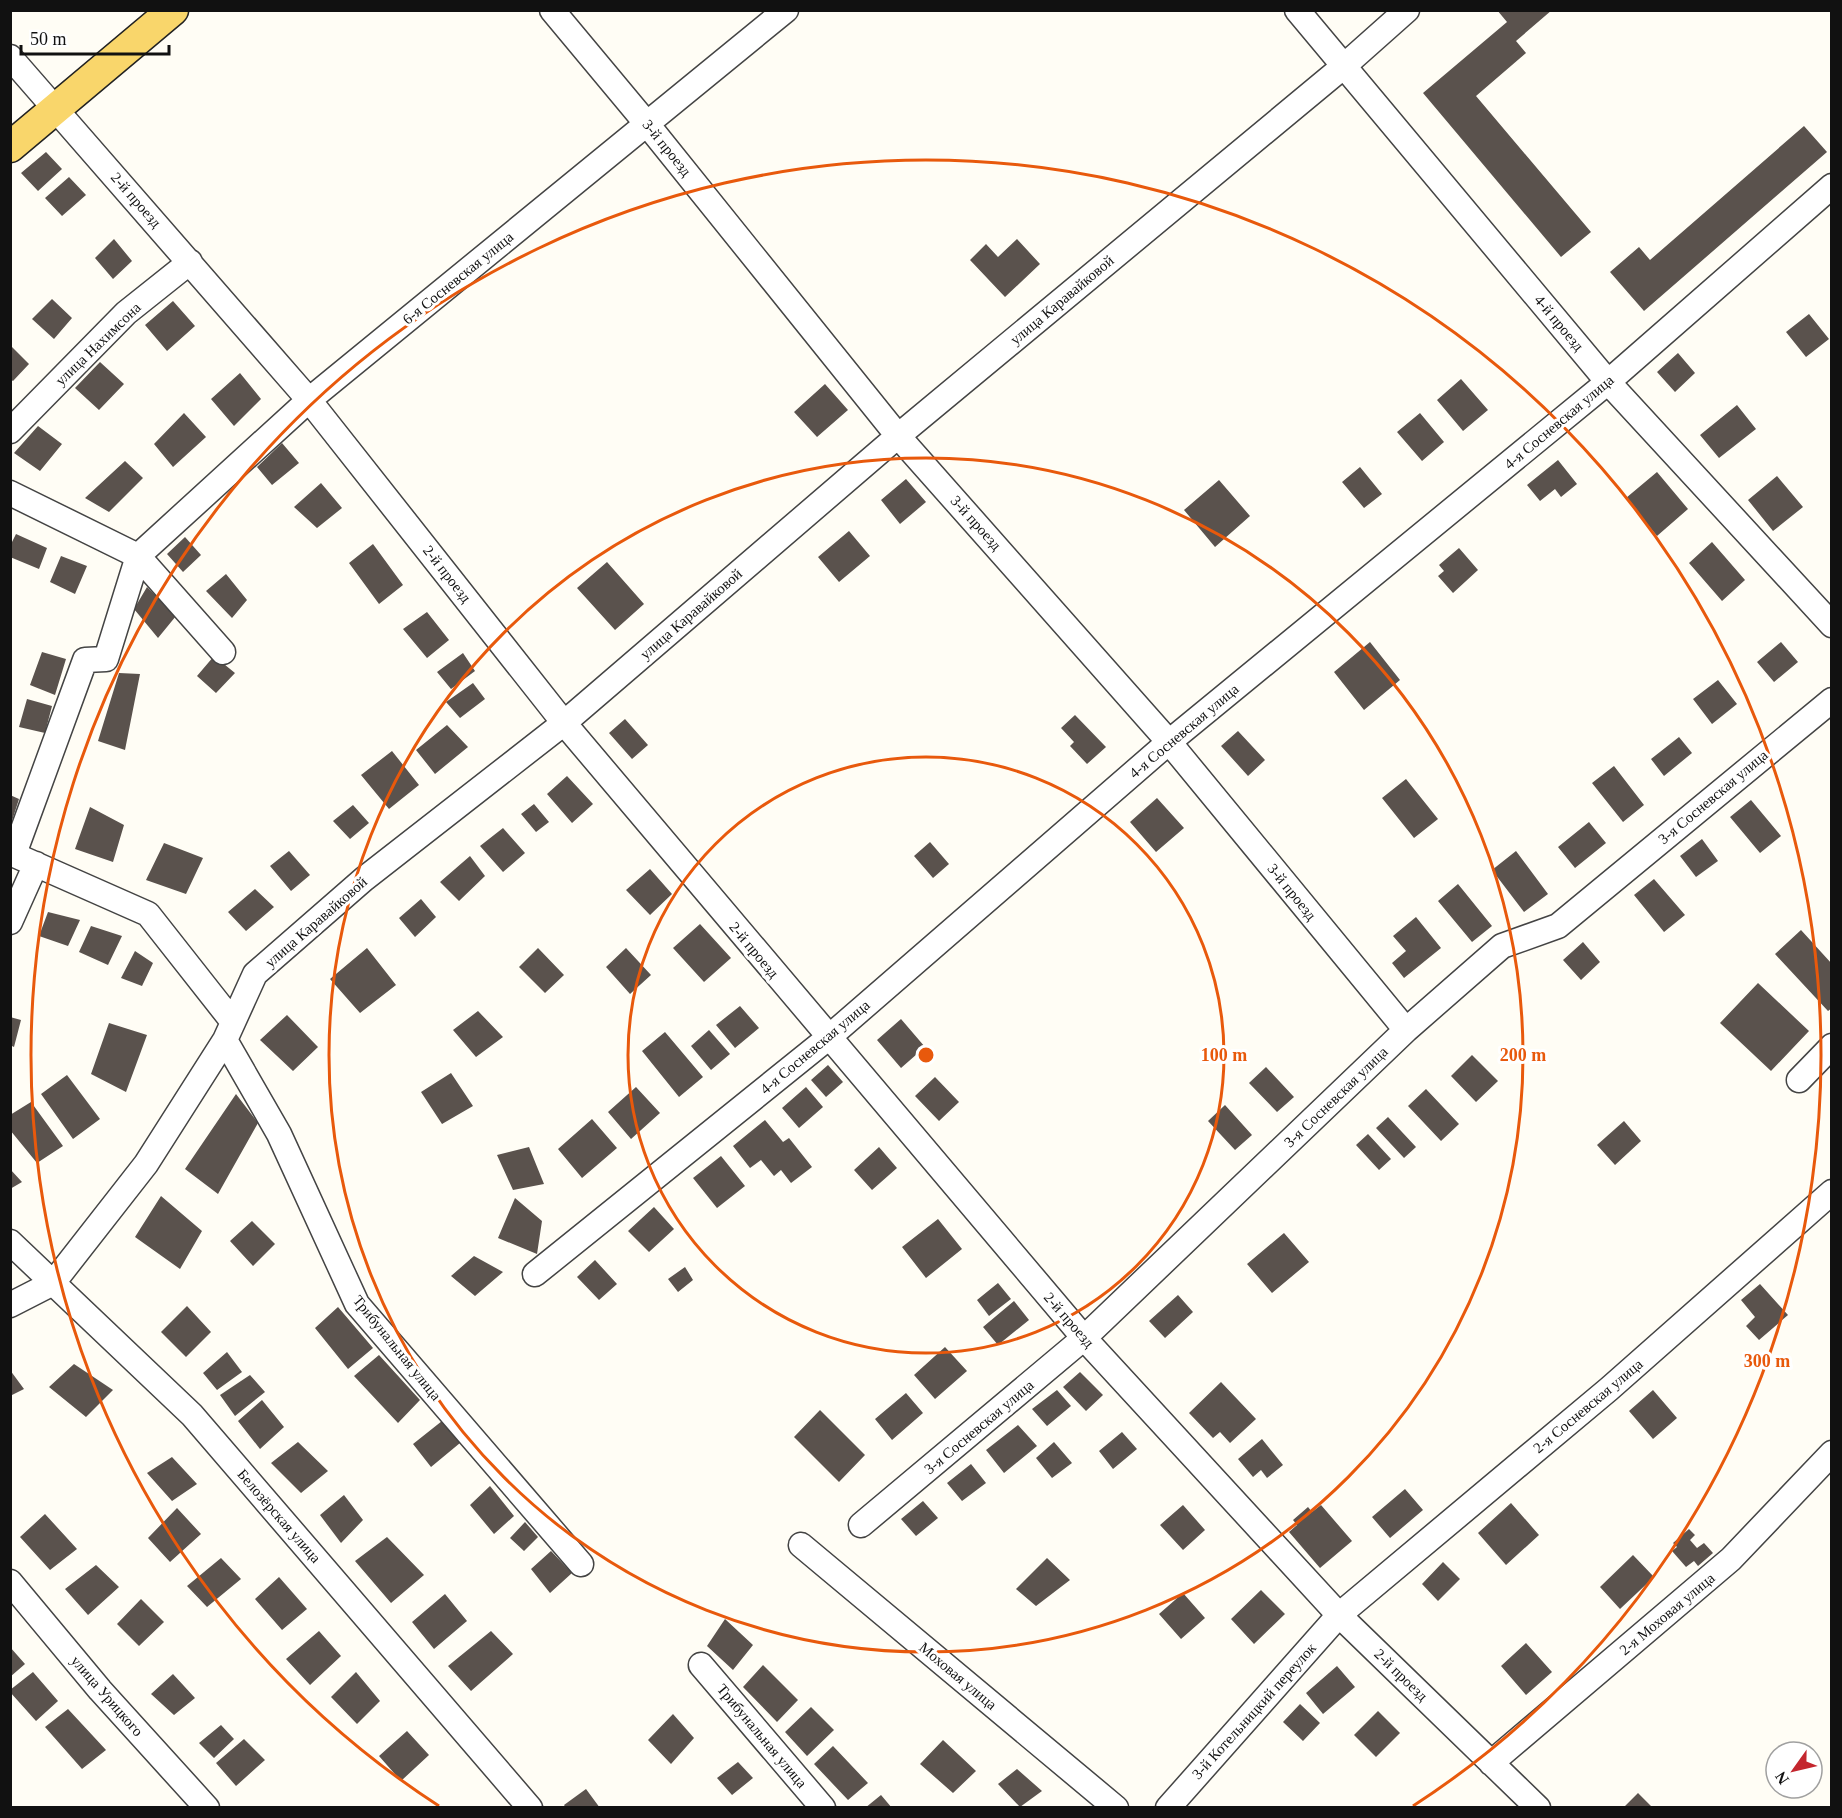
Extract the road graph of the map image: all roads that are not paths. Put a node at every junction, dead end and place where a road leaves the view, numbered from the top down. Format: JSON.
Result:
{"nodes":[{"id":1,"x":173,"y":10,"type":"edge"},
{"id":2,"x":552,"y":10,"type":"edge"},
{"id":3,"x":786,"y":10,"type":"edge"},
{"id":4,"x":1297,"y":10,"type":"edge"},
{"id":5,"x":1407,"y":10,"type":"edge"},
{"id":6,"x":10,"y":57,"type":"edge"},
{"id":7,"x":1344,"y":66,"type":"junction"},
{"id":8,"x":57,"y":109,"type":"junction"},
{"id":9,"x":647,"y":124,"type":"junction"},
{"id":10,"x":10,"y":147,"type":"edge"},
{"id":11,"x":1832,"y":186,"type":"edge"},
{"id":12,"x":190,"y":262,"type":"junction"},
{"id":13,"x":1608,"y":382,"type":"junction"},
{"id":14,"x":309,"y":400,"type":"junction"},
{"id":15,"x":10,"y":431,"type":"edge"},
{"id":16,"x":898,"y":436,"type":"junction"},
{"id":17,"x":10,"y":493,"type":"edge"},
{"id":18,"x":138,"y":556,"type":"junction"},
{"id":19,"x":1832,"y":625,"type":"edge"},
{"id":20,"x":223,"y":652,"type":"dead end"},
{"id":21,"x":1832,"y":699,"type":"edge"},
{"id":22,"x":564,"y":723,"type":"junction"},
{"id":23,"x":1170,"y":742,"type":"junction"},
{"id":24,"x":20,"y":857,"type":"edge"},
{"id":25,"x":10,"y":922,"type":"edge"},
{"id":26,"x":1406,"y":1030,"type":"junction"},
{"id":27,"x":229,"y":1031,"type":"junction"},
{"id":28,"x":828,"y":1038,"type":"junction"},
{"id":29,"x":1832,"y":1046,"type":"edge"},
{"id":30,"x":1799,"y":1080,"type":"dead end"},
{"id":31,"x":1832,"y":1192,"type":"edge"},
{"id":32,"x":10,"y":1242,"type":"edge"},
{"id":33,"x":535,"y":1274,"type":"dead end"},
{"id":34,"x":53,"y":1283,"type":"junction"},
{"id":35,"x":10,"y":1305,"type":"edge"},
{"id":36,"x":1084,"y":1338,"type":"junction"},
{"id":37,"x":1832,"y":1453,"type":"edge"},
{"id":38,"x":861,"y":1525,"type":"dead end"},
{"id":39,"x":801,"y":1545,"type":"dead end"},
{"id":40,"x":581,"y":1564,"type":"dead end"},
{"id":41,"x":10,"y":1582,"type":"edge"},
{"id":42,"x":1340,"y":1615,"type":"junction"},
{"id":43,"x":701,"y":1665,"type":"dead end"},
{"id":44,"x":1491,"y":1763,"type":"junction"},
{"id":45,"x":207,"y":1808,"type":"edge"},
{"id":46,"x":530,"y":1808,"type":"edge"},
{"id":47,"x":823,"y":1808,"type":"edge"},
{"id":48,"x":1116,"y":1808,"type":"edge"},
{"id":49,"x":1168,"y":1808,"type":"edge"},
{"id":50,"x":1538,"y":1808,"type":"edge"}],
"edges":[{"from":1,"to":8,"type":"main road"},
{"from":2,"to":9,"type":"street","name":"3-й проезд"},
{"from":3,"to":9,"type":"street","name":"6-я Сосневская улица"},
{"from":4,"to":7,"type":"street","name":"4-й проезд"},
{"from":5,"to":7,"type":"street","name":"улица Каравайковой"},
{"from":6,"to":8,"type":"street","name":"2-й проезд"},
{"from":7,"to":13,"type":"street","name":"4-й проезд"},
{"from":7,"to":16,"type":"street","name":"улица Каравайковой"},
{"from":8,"to":10,"type":"main road"},
{"from":8,"to":12,"type":"street","name":"2-й проезд"},
{"from":9,"to":14,"type":"street","name":"6-я Сосневская улица"},
{"from":9,"to":16,"type":"street","name":"3-й проезд"},
{"from":11,"to":13,"type":"street","name":"4-я Сосневская улица"},
{"from":12,"to":14,"type":"street","name":"2-й проезд"},
{"from":12,"to":15,"type":"street","name":"улица Нахимсона"},
{"from":13,"to":19,"type":"street","name":"4-й проезд"},
{"from":13,"to":23,"type":"street","name":"4-я Сосневская улица"},
{"from":14,"to":18,"type":"street","name":"6-я Сосневская улица"},
{"from":14,"to":22,"type":"street","name":"2-й проезд"},
{"from":16,"to":22,"type":"street","name":"улица Каравайковой"},
{"from":16,"to":23,"type":"street","name":"3-й проезд"},
{"from":17,"to":18,"type":"street"},
{"from":18,"to":20,"type":"street"},
{"from":18,"to":24,"type":"street"},
{"from":21,"to":26,"type":"street","name":"3-я Сосневская улица"},
{"from":22,"to":27,"type":"street","name":"улица Каравайковой"},
{"from":22,"to":28,"type":"street","name":"2-й проезд"},
{"from":23,"to":26,"type":"street","name":"3-й проезд"},
{"from":23,"to":28,"type":"street","name":"4-я Сосневская улица"},
{"from":24,"to":25,"type":"street"},
{"from":24,"to":27,"type":"street","name":"Трибунальная улица"},
{"from":26,"to":36,"type":"street","name":"3-я Сосневская улица"},
{"from":27,"to":34,"type":"street","name":"улица Каравайковой"},
{"from":27,"to":40,"type":"street","name":"Трибунальная улица"},
{"from":28,"to":33,"type":"street","name":"4-я Сосневская улица"},
{"from":28,"to":36,"type":"street","name":"2-й проезд"},
{"from":29,"to":30,"type":"street"},
{"from":31,"to":42,"type":"street","name":"2-я Сосневская улица"},
{"from":32,"to":34,"type":"street","name":"Белозёрская улица"},
{"from":34,"to":35,"type":"street"},
{"from":34,"to":46,"type":"street","name":"Белозёрская улица"},
{"from":36,"to":38,"type":"street","name":"3-я Сосневская улица"},
{"from":36,"to":42,"type":"street","name":"2-й проезд"},
{"from":37,"to":44,"type":"street","name":"2-я Моховая улица"},
{"from":39,"to":48,"type":"street","name":"Моховая улица"},
{"from":41,"to":45,"type":"street","name":"улица Урицкого"},
{"from":42,"to":44,"type":"street","name":"2-й проезд"},
{"from":42,"to":49,"type":"street","name":"3-й Котельницкий переулок"},
{"from":43,"to":47,"type":"street","name":"Трибунальная улица"},
{"from":44,"to":50,"type":"street","name":"2-й проезд"}]}
